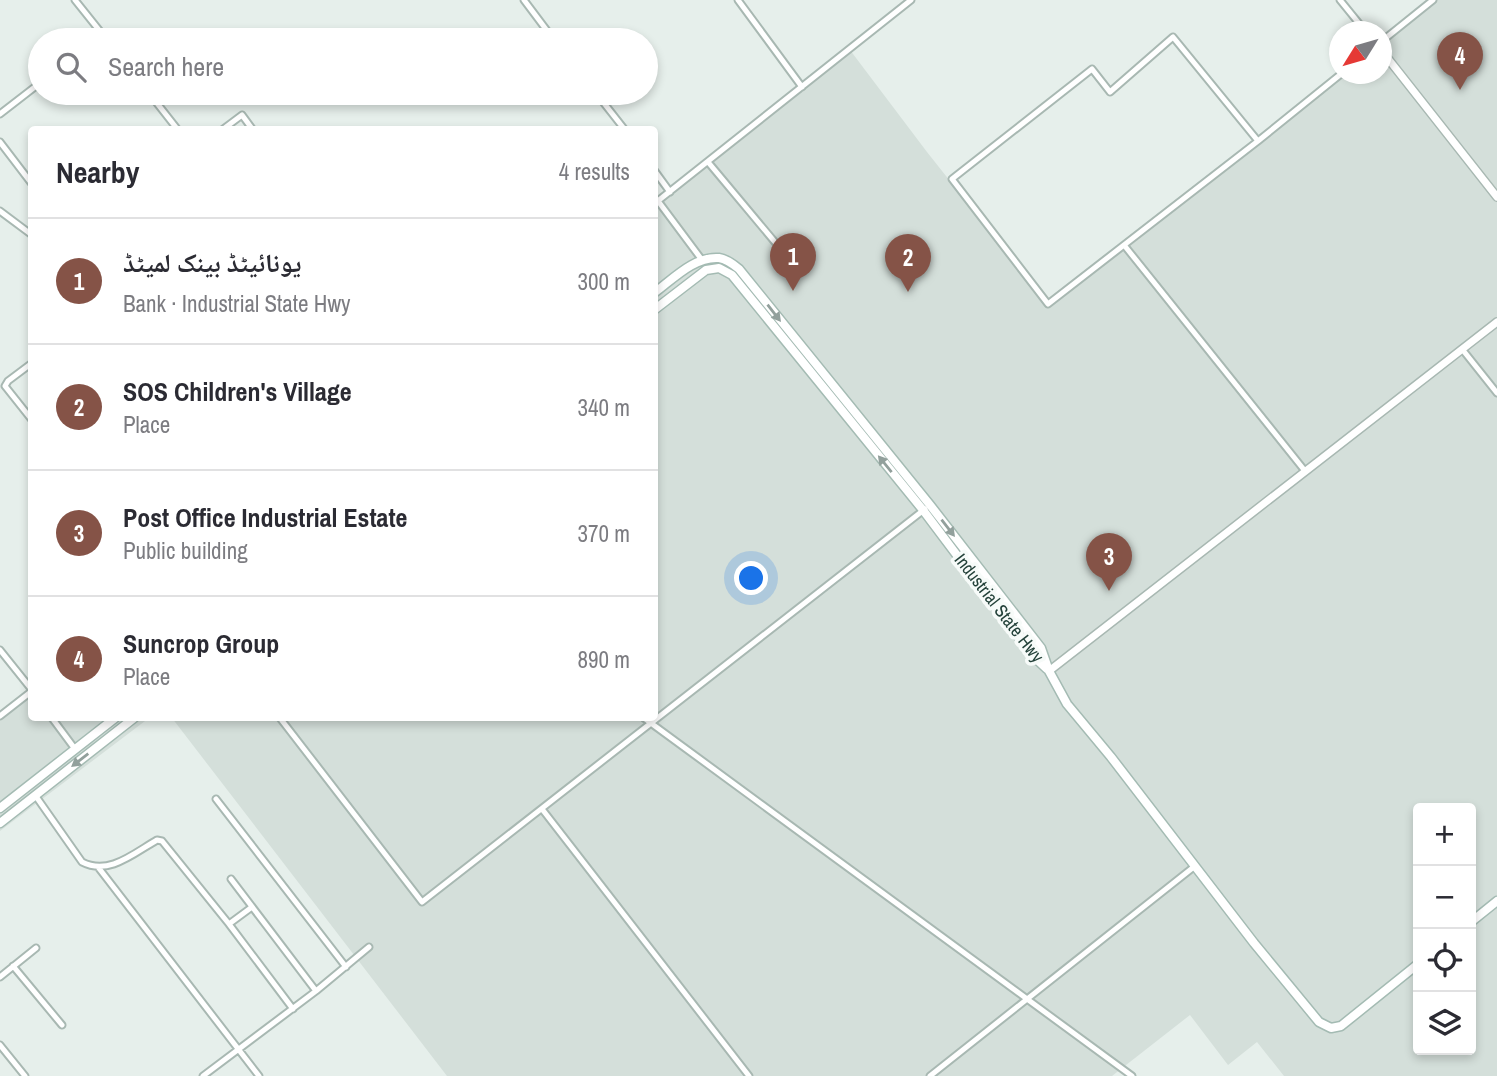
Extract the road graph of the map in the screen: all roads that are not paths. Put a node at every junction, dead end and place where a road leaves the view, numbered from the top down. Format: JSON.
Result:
{"nodes":[{"id":1,"x":75,"y":0,"type":"edge"},
{"id":2,"x":524,"y":0,"type":"edge"},
{"id":3,"x":738,"y":0,"type":"edge"},
{"id":4,"x":911,"y":0,"type":"edge"},
{"id":5,"x":1340,"y":0,"type":"edge"},
{"id":6,"x":1433,"y":0,"type":"edge"},
{"id":7,"x":1357,"y":21,"type":"edge"},
{"id":8,"x":97,"y":28,"type":"edge"},
{"id":9,"x":545,"y":28,"type":"edge"},
{"id":10,"x":1392,"y":32,"type":"edge"},
{"id":11,"x":1392,"y":65,"type":"edge"},
{"id":12,"x":1329,"y":84,"type":"edge"},
{"id":13,"x":802,"y":87,"type":"junction"},
{"id":14,"x":28,"y":92,"type":"edge"},
{"id":15,"x":158,"y":105,"type":"edge"},
{"id":16,"x":605,"y":105,"type":"edge"},
{"id":17,"x":0,"y":114,"type":"edge"},
{"id":18,"x":173,"y":126,"type":"edge"},
{"id":19,"x":228,"y":126,"type":"edge"},
{"id":20,"x":250,"y":126,"type":"edge"},
{"id":21,"x":622,"y":126,"type":"edge"},
{"id":22,"x":1258,"y":141,"type":"junction"},
{"id":23,"x":0,"y":142,"type":"edge"},
{"id":24,"x":708,"y":162,"type":"junction"},
{"id":25,"x":658,"y":176,"type":"edge"},
{"id":26,"x":28,"y":179,"type":"edge"},
{"id":27,"x":670,"y":192,"type":"junction"},
{"id":28,"x":1497,"y":197,"type":"edge"},
{"id":29,"x":658,"y":201,"type":"edge"},
{"id":30,"x":658,"y":205,"type":"edge"},
{"id":31,"x":0,"y":211,"type":"edge"},
{"id":32,"x":28,"y":232,"type":"edge"},
{"id":33,"x":1124,"y":245,"type":"junction"},
{"id":34,"x":789,"y":259,"type":"dead end"},
{"id":35,"x":702,"y":260,"type":"junction"},
{"id":36,"x":658,"y":290,"type":"edge"},
{"id":37,"x":658,"y":307,"type":"edge"},
{"id":38,"x":1497,"y":321,"type":"edge"},
{"id":39,"x":1462,"y":349,"type":"junction"},
{"id":40,"x":28,"y":366,"type":"edge"},
{"id":41,"x":1497,"y":393,"type":"edge"},
{"id":42,"x":28,"y":415,"type":"edge"},
{"id":43,"x":1305,"y":471,"type":"junction"},
{"id":44,"x":927,"y":508,"type":"junction"},
{"id":45,"x":0,"y":650,"type":"edge"},
{"id":46,"x":1049,"y":671,"type":"junction"},
{"id":47,"x":28,"y":686,"type":"edge"},
{"id":48,"x":28,"y":694,"type":"edge"},
{"id":49,"x":0,"y":716,"type":"edge"},
{"id":50,"x":658,"y":718,"type":"edge"},
{"id":51,"x":54,"y":721,"type":"edge"},
{"id":52,"x":112,"y":721,"type":"edge"},
{"id":53,"x":130,"y":721,"type":"edge"},
{"id":54,"x":282,"y":721,"type":"edge"},
{"id":55,"x":648,"y":721,"type":"edge"},
{"id":56,"x":654,"y":721,"type":"edge"},
{"id":57,"x":651,"y":723,"type":"junction"},
{"id":58,"x":75,"y":749,"type":"junction"},
{"id":59,"x":35,"y":795,"type":"junction"},
{"id":60,"x":216,"y":799,"type":"dead end"},
{"id":61,"x":0,"y":808,"type":"edge"},
{"id":62,"x":542,"y":809,"type":"junction"},
{"id":63,"x":0,"y":822,"type":"edge"},
{"id":64,"x":1195,"y":866,"type":"junction"},
{"id":65,"x":98,"y":867,"type":"junction"},
{"id":66,"x":231,"y":878,"type":"dead end"},
{"id":67,"x":1497,"y":901,"type":"edge"},
{"id":68,"x":252,"y":907,"type":"junction"},
{"id":69,"x":1476,"y":918,"type":"edge"},
{"id":70,"x":229,"y":924,"type":"junction"},
{"id":71,"x":369,"y":947,"type":"dead end"},
{"id":72,"x":36,"y":948,"type":"dead end"},
{"id":73,"x":13,"y":966,"type":"junction"},
{"id":74,"x":346,"y":967,"type":"junction"},
{"id":75,"x":1413,"y":968,"type":"edge"},
{"id":76,"x":0,"y":978,"type":"edge"},
{"id":77,"x":316,"y":991,"type":"junction"},
{"id":78,"x":1027,"y":1000,"type":"junction"},
{"id":79,"x":293,"y":1009,"type":"junction"},
{"id":80,"x":62,"y":1026,"type":"dead end"},
{"id":81,"x":0,"y":1045,"type":"edge"},
{"id":82,"x":239,"y":1050,"type":"junction"},
{"id":83,"x":1125,"y":1070,"type":"junction"},
{"id":84,"x":25,"y":1076,"type":"edge"},
{"id":85,"x":203,"y":1076,"type":"edge"},
{"id":86,"x":259,"y":1076,"type":"edge"},
{"id":87,"x":749,"y":1076,"type":"edge"},
{"id":88,"x":930,"y":1076,"type":"edge"},
{"id":89,"x":1118,"y":1076,"type":"edge"},
{"id":90,"x":1132,"y":1076,"type":"edge"}],
"edges":[{"from":1,"to":8,"type":"street"},
{"from":2,"to":9,"type":"street"},
{"from":3,"to":13,"type":"street"},
{"from":4,"to":13,"type":"street"},
{"from":5,"to":7,"type":"street"},
{"from":6,"to":10,"type":"street"},
{"from":11,"to":28,"type":"street"},
{"from":12,"to":22,"type":"street"},
{"from":13,"to":24,"type":"street"},
{"from":14,"to":17,"type":"street"},
{"from":15,"to":18,"type":"street"},
{"from":16,"to":21,"type":"street"},
{"from":19,"to":20,"type":"street"},
{"from":22,"to":33,"type":"street"},
{"from":22,"to":33,"type":"street"},
{"from":23,"to":26,"type":"street"},
{"from":24,"to":27,"type":"street"},
{"from":24,"to":34,"type":"street"},
{"from":25,"to":27,"type":"street"},
{"from":27,"to":29,"type":"street"},
{"from":30,"to":35,"type":"street"},
{"from":31,"to":32,"type":"street"},
{"from":33,"to":43,"type":"street"},
{"from":35,"to":36,"type":"main road"},
{"from":35,"to":44,"type":"main road","name":"Industrial State Hwy","one_way":true},
{"from":44,"to":37,"type":"main road","name":"Industrial State Hwy","one_way":true},
{"from":38,"to":39,"type":"street"},
{"from":39,"to":41,"type":"street"},
{"from":39,"to":43,"type":"street"},
{"from":40,"to":42,"type":"street"},
{"from":43,"to":46,"type":"street"},
{"from":44,"to":46,"type":"main road","name":"Industrial State Hwy"},
{"from":44,"to":50,"type":"street"},
{"from":45,"to":47,"type":"street"},
{"from":46,"to":64,"type":"main road","name":"Industrial State Hwy"},
{"from":48,"to":49,"type":"street"},
{"from":51,"to":58,"type":"street"},
{"from":52,"to":58,"type":"main road"},
{"from":53,"to":59,"type":"main road","one_way":true},
{"from":54,"to":62,"type":"street"},
{"from":55,"to":57,"type":"street"},
{"from":56,"to":57,"type":"street"},
{"from":57,"to":62,"type":"street"},
{"from":57,"to":78,"type":"street"},
{"from":58,"to":61,"type":"main road"},
{"from":59,"to":63,"type":"main road"},
{"from":59,"to":65,"type":"street"},
{"from":60,"to":74,"type":"street"},
{"from":62,"to":87,"type":"street"},
{"from":64,"to":75,"type":"main road","name":"Industrial State Hwy"},
{"from":64,"to":78,"type":"street"},
{"from":65,"to":70,"type":"street"},
{"from":65,"to":82,"type":"street"},
{"from":66,"to":68,"type":"street"},
{"from":67,"to":69,"type":"main road"},
{"from":68,"to":70,"type":"street"},
{"from":68,"to":77,"type":"street"},
{"from":70,"to":79,"type":"street"},
{"from":71,"to":74,"type":"street"},
{"from":72,"to":73,"type":"street"},
{"from":73,"to":76,"type":"street"},
{"from":73,"to":80,"type":"street"},
{"from":74,"to":77,"type":"street"},
{"from":77,"to":79,"type":"street"},
{"from":78,"to":83,"type":"street"},
{"from":78,"to":88,"type":"street"},
{"from":79,"to":82,"type":"street"},
{"from":81,"to":84,"type":"street"},
{"from":82,"to":85,"type":"street"},
{"from":82,"to":86,"type":"street"},
{"from":83,"to":89,"type":"street"},
{"from":83,"to":90,"type":"street"}]}
